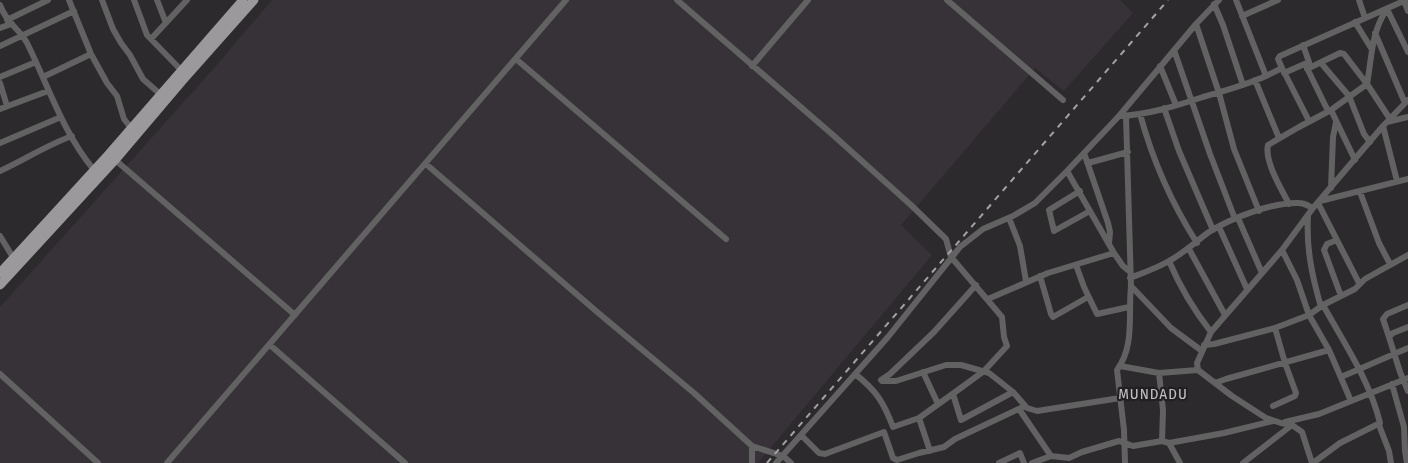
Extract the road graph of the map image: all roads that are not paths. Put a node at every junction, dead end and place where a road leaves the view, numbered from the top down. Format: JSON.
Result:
{"nodes":[{"id":1,"x":48,"y":0,"type":"edge"},
{"id":2,"x":69,"y":0,"type":"edge"},
{"id":3,"x":102,"y":0,"type":"edge"},
{"id":4,"x":134,"y":0,"type":"edge"},
{"id":5,"x":157,"y":0,"type":"edge"},
{"id":6,"x":243,"y":0,"type":"edge"},
{"id":7,"x":254,"y":0,"type":"edge"},
{"id":8,"x":566,"y":0,"type":"edge"},
{"id":9,"x":677,"y":0,"type":"edge"},
{"id":10,"x":808,"y":0,"type":"edge"},
{"id":11,"x":947,"y":0,"type":"edge"},
{"id":12,"x":1236,"y":0,"type":"edge"},
{"id":13,"x":1278,"y":0,"type":"edge"},
{"id":14,"x":1359,"y":0,"type":"edge"},
{"id":15,"x":184,"y":1,"type":"edge"},
{"id":16,"x":1401,"y":1,"type":"edge"},
{"id":17,"x":1216,"y":2,"type":"edge"},
{"id":18,"x":0,"y":5,"type":"edge"},
{"id":19,"x":1387,"y":9,"type":"junction"},
{"id":20,"x":74,"y":11,"type":"junction"},
{"id":21,"x":1408,"y":12,"type":"edge"},
{"id":22,"x":1242,"y":16,"type":"junction"},
{"id":23,"x":1365,"y":18,"type":"junction"},
{"id":24,"x":9,"y":22,"type":"junction"},
{"id":25,"x":1355,"y":22,"type":"junction"},
{"id":26,"x":166,"y":23,"type":"junction"},
{"id":27,"x":1196,"y":24,"type":"junction"},
{"id":28,"x":0,"y":28,"type":"edge"},
{"id":29,"x":1375,"y":33,"type":"junction"},
{"id":30,"x":22,"y":36,"type":"junction"},
{"id":31,"x":151,"y":39,"type":"junction"},
{"id":32,"x":1303,"y":44,"type":"junction"},
{"id":33,"x":0,"y":46,"type":"edge"},
{"id":34,"x":1371,"y":48,"type":"junction"},
{"id":35,"x":1174,"y":50,"type":"junction"},
{"id":36,"x":1408,"y":51,"type":"edge"},
{"id":37,"x":91,"y":54,"type":"junction"},
{"id":38,"x":516,"y":58,"type":"junction"},
{"id":39,"x":36,"y":62,"type":"junction"},
{"id":40,"x":1321,"y":63,"type":"junction"},
{"id":41,"x":752,"y":66,"type":"junction"},
{"id":42,"x":1160,"y":66,"type":"junction"},
{"id":43,"x":1306,"y":67,"type":"junction"},
{"id":44,"x":181,"y":70,"type":"junction"},
{"id":45,"x":1283,"y":71,"type":"junction"},
{"id":46,"x":1266,"y":76,"type":"junction"},
{"id":47,"x":43,"y":77,"type":"junction"},
{"id":48,"x":0,"y":78,"type":"edge"},
{"id":49,"x":1255,"y":80,"type":"junction"},
{"id":50,"x":0,"y":83,"type":"edge"},
{"id":51,"x":1367,"y":84,"type":"junction"},
{"id":52,"x":1243,"y":85,"type":"junction"},
{"id":53,"x":48,"y":91,"type":"junction"},
{"id":54,"x":1219,"y":93,"type":"junction"},
{"id":55,"x":160,"y":94,"type":"junction"},
{"id":56,"x":1349,"y":96,"type":"junction"},
{"id":57,"x":1063,"y":100,"type":"dead end"},
{"id":58,"x":1192,"y":101,"type":"junction"},
{"id":59,"x":1407,"y":102,"type":"edge"},
{"id":60,"x":1176,"y":105,"type":"junction"},
{"id":61,"x":7,"y":106,"type":"junction"},
{"id":62,"x":1164,"y":108,"type":"junction"},
{"id":63,"x":0,"y":109,"type":"edge"},
{"id":64,"x":1330,"y":111,"type":"junction"},
{"id":65,"x":1140,"y":114,"type":"junction"},
{"id":66,"x":1122,"y":116,"type":"junction"},
{"id":67,"x":61,"y":117,"type":"junction"},
{"id":68,"x":1408,"y":117,"type":"edge"},
{"id":69,"x":1309,"y":121,"type":"junction"},
{"id":70,"x":1336,"y":122,"type":"junction"},
{"id":71,"x":1386,"y":123,"type":"junction"},
{"id":72,"x":131,"y":128,"type":"junction"},
{"id":73,"x":72,"y":136,"type":"junction"},
{"id":74,"x":1279,"y":138,"type":"junction"},
{"id":75,"x":1370,"y":142,"type":"junction"},
{"id":76,"x":0,"y":143,"type":"edge"},
{"id":77,"x":1128,"y":152,"type":"junction"},
{"id":78,"x":1084,"y":153,"type":"junction"},
{"id":79,"x":112,"y":157,"type":"junction"},
{"id":80,"x":1355,"y":160,"type":"junction"},
{"id":81,"x":1088,"y":163,"type":"junction"},
{"id":82,"x":426,"y":164,"type":"junction"},
{"id":83,"x":94,"y":170,"type":"junction"},
{"id":84,"x":1067,"y":171,"type":"junction"},
{"id":85,"x":0,"y":172,"type":"edge"},
{"id":86,"x":1408,"y":179,"type":"edge"},
{"id":87,"x":1397,"y":182,"type":"junction"},
{"id":88,"x":1331,"y":188,"type":"junction"},
{"id":89,"x":1080,"y":191,"type":"junction"},
{"id":90,"x":1360,"y":192,"type":"junction"},
{"id":91,"x":1289,"y":204,"type":"junction"},
{"id":92,"x":1317,"y":204,"type":"junction"},
{"id":93,"x":1090,"y":211,"type":"junction"},
{"id":94,"x":1259,"y":211,"type":"junction"},
{"id":95,"x":1308,"y":214,"type":"junction"},
{"id":96,"x":1009,"y":218,"type":"junction"},
{"id":97,"x":1236,"y":218,"type":"junction"},
{"id":98,"x":1216,"y":228,"type":"junction"},
{"id":99,"x":0,"y":236,"type":"edge"},
{"id":100,"x":726,"y":239,"type":"dead end"},
{"id":101,"x":1337,"y":240,"type":"junction"},
{"id":102,"x":1197,"y":243,"type":"junction"},
{"id":103,"x":1109,"y":244,"type":"junction"},
{"id":104,"x":1189,"y":249,"type":"junction"},
{"id":105,"x":1282,"y":250,"type":"junction"},
{"id":106,"x":1114,"y":252,"type":"junction"},
{"id":107,"x":1408,"y":255,"type":"edge"},
{"id":108,"x":951,"y":257,"type":"junction"},
{"id":109,"x":14,"y":258,"type":"junction"},
{"id":110,"x":1169,"y":261,"type":"junction"},
{"id":111,"x":1390,"y":264,"type":"junction"},
{"id":112,"x":1076,"y":265,"type":"junction"},
{"id":113,"x":1130,"y":271,"type":"junction"},
{"id":114,"x":0,"y":273,"type":"edge"},
{"id":115,"x":1262,"y":273,"type":"junction"},
{"id":116,"x":1040,"y":276,"type":"junction"},
{"id":117,"x":1130,"y":278,"type":"junction"},
{"id":118,"x":1026,"y":282,"type":"junction"},
{"id":119,"x":1359,"y":283,"type":"junction"},
{"id":120,"x":0,"y":285,"type":"edge"},
{"id":121,"x":976,"y":286,"type":"junction"},
{"id":122,"x":1131,"y":286,"type":"junction"},
{"id":123,"x":1247,"y":289,"type":"junction"},
{"id":124,"x":1341,"y":296,"type":"junction"},
{"id":125,"x":1088,"y":297,"type":"junction"},
{"id":126,"x":988,"y":299,"type":"junction"},
{"id":127,"x":1408,"y":305,"type":"edge"},
{"id":128,"x":1322,"y":306,"type":"junction"},
{"id":129,"x":1129,"y":307,"type":"junction"},
{"id":130,"x":295,"y":315,"type":"junction"},
{"id":131,"x":1225,"y":315,"type":"junction"},
{"id":132,"x":1309,"y":315,"type":"junction"},
{"id":133,"x":1408,"y":327,"type":"edge"},
{"id":134,"x":1275,"y":328,"type":"junction"},
{"id":135,"x":1211,"y":332,"type":"junction"},
{"id":136,"x":1389,"y":337,"type":"junction"},
{"id":137,"x":270,"y":345,"type":"junction"},
{"id":138,"x":1203,"y":348,"type":"junction"},
{"id":139,"x":1408,"y":348,"type":"edge"},
{"id":140,"x":1329,"y":350,"type":"junction"},
{"id":141,"x":1394,"y":354,"type":"junction"},
{"id":142,"x":1285,"y":363,"type":"junction"},
{"id":143,"x":1120,"y":366,"type":"junction"},
{"id":144,"x":1358,"y":369,"type":"junction"},
{"id":145,"x":1198,"y":370,"type":"junction"},
{"id":146,"x":984,"y":371,"type":"junction"},
{"id":147,"x":923,"y":372,"type":"junction"},
{"id":148,"x":0,"y":374,"type":"edge"},
{"id":149,"x":856,"y":374,"type":"junction"},
{"id":150,"x":1159,"y":374,"type":"junction"},
{"id":151,"x":1341,"y":377,"type":"junction"},
{"id":152,"x":1406,"y":379,"type":"edge"},
{"id":153,"x":1215,"y":383,"type":"junction"},
{"id":154,"x":1392,"y":384,"type":"junction"},
{"id":155,"x":1408,"y":391,"type":"edge"},
{"id":156,"x":1013,"y":392,"type":"junction"},
{"id":157,"x":1370,"y":393,"type":"junction"},
{"id":158,"x":953,"y":394,"type":"junction"},
{"id":159,"x":1120,"y":398,"type":"junction"},
{"id":160,"x":1351,"y":400,"type":"junction"},
{"id":161,"x":938,"y":404,"type":"junction"},
{"id":162,"x":1273,"y":406,"type":"dead end"},
{"id":163,"x":1022,"y":408,"type":"junction"},
{"id":164,"x":919,"y":418,"type":"junction"},
{"id":165,"x":1273,"y":421,"type":"junction"},
{"id":166,"x":1281,"y":423,"type":"junction"},
{"id":167,"x":1292,"y":425,"type":"junction"},
{"id":168,"x":1379,"y":425,"type":"junction"},
{"id":169,"x":893,"y":427,"type":"junction"},
{"id":170,"x":884,"y":432,"type":"junction"},
{"id":171,"x":1407,"y":433,"type":"edge"},
{"id":172,"x":802,"y":436,"type":"junction"},
{"id":173,"x":1166,"y":442,"type":"junction"},
{"id":174,"x":1125,"y":444,"type":"junction"},
{"id":175,"x":752,"y":446,"type":"junction"},
{"id":176,"x":930,"y":451,"type":"junction"},
{"id":177,"x":783,"y":456,"type":"junction"},
{"id":178,"x":1051,"y":456,"type":"junction"},
{"id":179,"x":1059,"y":457,"type":"junction"},
{"id":180,"x":98,"y":463,"type":"edge"},
{"id":181,"x":167,"y":463,"type":"edge"},
{"id":182,"x":404,"y":463,"type":"edge"},
{"id":183,"x":752,"y":463,"type":"edge"},
{"id":184,"x":776,"y":463,"type":"edge"},
{"id":185,"x":792,"y":463,"type":"edge"},
{"id":186,"x":999,"y":463,"type":"edge"},
{"id":187,"x":1024,"y":463,"type":"edge"},
{"id":188,"x":1032,"y":463,"type":"edge"},
{"id":189,"x":1066,"y":463,"type":"edge"},
{"id":190,"x":1125,"y":463,"type":"edge"},
{"id":191,"x":1180,"y":463,"type":"edge"},
{"id":192,"x":1243,"y":463,"type":"edge"},
{"id":193,"x":1313,"y":463,"type":"edge"},
{"id":194,"x":1391,"y":463,"type":"edge"},
{"id":195,"x":1407,"y":463,"type":"edge"}],
"edges":[{"from":1,"to":24,"type":"street"},
{"from":2,"to":20,"type":"street"},
{"from":3,"to":55,"type":"street"},
{"from":4,"to":31,"type":"street"},
{"from":5,"to":26,"type":"street"},
{"from":6,"to":44,"type":"main road"},
{"from":7,"to":79,"type":"main road"},
{"from":8,"to":38,"type":"street"},
{"from":9,"to":41,"type":"street"},
{"from":10,"to":41,"type":"street"},
{"from":11,"to":57,"type":"street"},
{"from":12,"to":22,"type":"street"},
{"from":13,"to":22,"type":"street"},
{"from":14,"to":23,"type":"street"},
{"from":15,"to":26,"type":"street"},
{"from":16,"to":19,"type":"street"},
{"from":16,"to":21,"type":"street"},
{"from":17,"to":27,"type":"street"},
{"from":17,"to":52,"type":"street"},
{"from":18,"to":24,"type":"street"},
{"from":19,"to":23,"type":"street"},
{"from":19,"to":29,"type":"street"},
{"from":19,"to":36,"type":"street"},
{"from":20,"to":30,"type":"street"},
{"from":20,"to":37,"type":"street"},
{"from":22,"to":46,"type":"street"},
{"from":23,"to":25,"type":"street"},
{"from":24,"to":28,"type":"street"},
{"from":24,"to":30,"type":"street"},
{"from":25,"to":32,"type":"street"},
{"from":25,"to":34,"type":"street"},
{"from":26,"to":31,"type":"street"},
{"from":27,"to":35,"type":"street"},
{"from":27,"to":54,"type":"street"},
{"from":29,"to":34,"type":"street"},
{"from":29,"to":59,"type":"street"},
{"from":30,"to":33,"type":"street"},
{"from":30,"to":39,"type":"street"},
{"from":31,"to":44,"type":"street"},
{"from":32,"to":43,"type":"street"},
{"from":32,"to":45,"type":"street"},
{"from":34,"to":51,"type":"street"},
{"from":35,"to":42,"type":"street"},
{"from":35,"to":58,"type":"street"},
{"from":37,"to":47,"type":"street"},
{"from":37,"to":72,"type":"street"},
{"from":38,"to":82,"type":"street"},
{"from":38,"to":100,"type":"street"},
{"from":39,"to":47,"type":"street"},
{"from":39,"to":48,"type":"street"},
{"from":40,"to":43,"type":"street"},
{"from":40,"to":51,"type":"street"},
{"from":40,"to":56,"type":"street"},
{"from":41,"to":108,"type":"street"},
{"from":42,"to":60,"type":"street"},
{"from":42,"to":66,"type":"street"},
{"from":43,"to":45,"type":"street"},
{"from":43,"to":64,"type":"street"},
{"from":44,"to":55,"type":"main road"},
{"from":45,"to":46,"type":"street"},
{"from":45,"to":69,"type":"street"},
{"from":46,"to":49,"type":"street"},
{"from":47,"to":53,"type":"street"},
{"from":49,"to":52,"type":"street"},
{"from":49,"to":74,"type":"street"},
{"from":50,"to":61,"type":"street"},
{"from":51,"to":56,"type":"street"},
{"from":51,"to":71,"type":"street"},
{"from":52,"to":54,"type":"street"},
{"from":53,"to":61,"type":"street"},
{"from":53,"to":67,"type":"street"},
{"from":54,"to":58,"type":"street"},
{"from":54,"to":94,"type":"street"},
{"from":55,"to":72,"type":"main road"},
{"from":56,"to":64,"type":"street"},
{"from":56,"to":75,"type":"street"},
{"from":58,"to":60,"type":"street"},
{"from":58,"to":97,"type":"street"},
{"from":59,"to":71,"type":"street"},
{"from":60,"to":62,"type":"street"},
{"from":61,"to":63,"type":"street"},
{"from":62,"to":65,"type":"street"},
{"from":62,"to":98,"type":"street"},
{"from":64,"to":69,"type":"street"},
{"from":64,"to":70,"type":"street"},
{"from":65,"to":66,"type":"street"},
{"from":65,"to":102,"type":"street"},
{"from":66,"to":77,"type":"street"},
{"from":66,"to":78,"type":"street"},
{"from":67,"to":73,"type":"street"},
{"from":67,"to":76,"type":"street"},
{"from":68,"to":71,"type":"street"},
{"from":69,"to":74,"type":"street"},
{"from":70,"to":80,"type":"street"},
{"from":70,"to":88,"type":"street"},
{"from":71,"to":75,"type":"street"},
{"from":71,"to":87,"type":"street"},
{"from":72,"to":79,"type":"main road"},
{"from":73,"to":83,"type":"street"},
{"from":73,"to":85,"type":"street"},
{"from":74,"to":91,"type":"street"},
{"from":75,"to":80,"type":"street"},
{"from":77,"to":81,"type":"street"},
{"from":77,"to":113,"type":"street"},
{"from":78,"to":81,"type":"street"},
{"from":78,"to":84,"type":"street"},
{"from":79,"to":83,"type":"main road"},
{"from":79,"to":120,"type":"main road"},
{"from":79,"to":130,"type":"street"},
{"from":80,"to":88,"type":"street"},
{"from":81,"to":103,"type":"street"},
{"from":82,"to":130,"type":"street"},
{"from":82,"to":175,"type":"street"},
{"from":83,"to":109,"type":"main road"},
{"from":84,"to":89,"type":"street"},
{"from":84,"to":96,"type":"street"},
{"from":86,"to":87,"type":"street"},
{"from":87,"to":90,"type":"street"},
{"from":88,"to":92,"type":"street"},
{"from":89,"to":93,"type":"street"},
{"from":89,"to":93,"type":"street"},
{"from":90,"to":92,"type":"street"},
{"from":90,"to":111,"type":"street"},
{"from":91,"to":92,"type":"street"},
{"from":91,"to":94,"type":"street"},
{"from":92,"to":95,"type":"street"},
{"from":92,"to":101,"type":"street"},
{"from":93,"to":103,"type":"street"},
{"from":94,"to":97,"type":"street"},
{"from":95,"to":105,"type":"street"},
{"from":95,"to":128,"type":"street"},
{"from":96,"to":108,"type":"street"},
{"from":96,"to":118,"type":"street"},
{"from":97,"to":98,"type":"street"},
{"from":97,"to":115,"type":"street"},
{"from":98,"to":102,"type":"street"},
{"from":98,"to":123,"type":"street"},
{"from":99,"to":109,"type":"street"},
{"from":101,"to":119,"type":"street"},
{"from":101,"to":124,"type":"street"},
{"from":102,"to":104,"type":"street"},
{"from":103,"to":106,"type":"street"},
{"from":104,"to":110,"type":"street"},
{"from":104,"to":131,"type":"street"},
{"from":105,"to":115,"type":"street"},
{"from":105,"to":132,"type":"street"},
{"from":106,"to":112,"type":"street"},
{"from":106,"to":113,"type":"street"},
{"from":107,"to":111,"type":"street"},
{"from":108,"to":121,"type":"street"},
{"from":108,"to":149,"type":"street"},
{"from":109,"to":114,"type":"main road"},
{"from":110,"to":117,"type":"street"},
{"from":110,"to":135,"type":"street"},
{"from":111,"to":119,"type":"street"},
{"from":112,"to":116,"type":"street"},
{"from":112,"to":125,"type":"street"},
{"from":113,"to":117,"type":"street"},
{"from":115,"to":123,"type":"street"},
{"from":116,"to":118,"type":"street"},
{"from":116,"to":125,"type":"street"},
{"from":117,"to":122,"type":"street"},
{"from":118,"to":126,"type":"street"},
{"from":119,"to":124,"type":"street"},
{"from":121,"to":126,"type":"street"},
{"from":121,"to":147,"type":"street"},
{"from":122,"to":129,"type":"street"},
{"from":122,"to":138,"type":"street"},
{"from":123,"to":131,"type":"street"},
{"from":124,"to":128,"type":"street"},
{"from":125,"to":129,"type":"street"},
{"from":126,"to":146,"type":"street"},
{"from":127,"to":136,"type":"street"},
{"from":128,"to":132,"type":"street"},
{"from":128,"to":144,"type":"street"},
{"from":129,"to":143,"type":"street"},
{"from":130,"to":137,"type":"street"},
{"from":131,"to":135,"type":"street"},
{"from":132,"to":134,"type":"street"},
{"from":132,"to":140,"type":"street"},
{"from":133,"to":136,"type":"street"},
{"from":134,"to":138,"type":"street"},
{"from":134,"to":142,"type":"street"},
{"from":135,"to":138,"type":"street"},
{"from":136,"to":141,"type":"street"},
{"from":137,"to":181,"type":"street"},
{"from":137,"to":182,"type":"street"},
{"from":138,"to":145,"type":"street"},
{"from":139,"to":141,"type":"street"},
{"from":140,"to":142,"type":"street"},
{"from":140,"to":151,"type":"street"},
{"from":141,"to":144,"type":"street"},
{"from":141,"to":152,"type":"street"},
{"from":142,"to":153,"type":"street"},
{"from":142,"to":162,"type":"street"},
{"from":143,"to":150,"type":"street"},
{"from":143,"to":159,"type":"street"},
{"from":144,"to":151,"type":"street"},
{"from":144,"to":157,"type":"street"},
{"from":145,"to":150,"type":"street"},
{"from":145,"to":153,"type":"street"},
{"from":146,"to":147,"type":"street"},
{"from":146,"to":156,"type":"street"},
{"from":146,"to":158,"type":"street"},
{"from":147,"to":161,"type":"street"},
{"from":148,"to":180,"type":"street"},
{"from":149,"to":169,"type":"street"},
{"from":149,"to":172,"type":"street"},
{"from":150,"to":173,"type":"street"},
{"from":151,"to":160,"type":"street"},
{"from":152,"to":154,"type":"street"},
{"from":152,"to":155,"type":"street"},
{"from":153,"to":165,"type":"street"},
{"from":154,"to":157,"type":"street"},
{"from":154,"to":171,"type":"street"},
{"from":156,"to":158,"type":"street"},
{"from":156,"to":163,"type":"street"},
{"from":157,"to":160,"type":"street"},
{"from":157,"to":168,"type":"street"},
{"from":158,"to":161,"type":"street"},
{"from":159,"to":163,"type":"street"},
{"from":159,"to":174,"type":"street"},
{"from":160,"to":166,"type":"street"},
{"from":161,"to":164,"type":"street"},
{"from":163,"to":176,"type":"street"},
{"from":163,"to":178,"type":"street"},
{"from":164,"to":169,"type":"street"},
{"from":164,"to":176,"type":"street"},
{"from":165,"to":166,"type":"street"},
{"from":165,"to":173,"type":"street"},
{"from":166,"to":167,"type":"street"},
{"from":167,"to":192,"type":"street"},
{"from":167,"to":193,"type":"street"},
{"from":168,"to":193,"type":"street"},
{"from":168,"to":194,"type":"street"},
{"from":169,"to":170,"type":"street"},
{"from":170,"to":172,"type":"street"},
{"from":170,"to":176,"type":"street"},
{"from":171,"to":195,"type":"street"},
{"from":172,"to":177,"type":"street"},
{"from":173,"to":174,"type":"street"},
{"from":173,"to":191,"type":"street"},
{"from":174,"to":179,"type":"street"},
{"from":174,"to":190,"type":"street"},
{"from":175,"to":177,"type":"street"},
{"from":175,"to":183,"type":"street"},
{"from":177,"to":184,"type":"street"},
{"from":177,"to":185,"type":"street"},
{"from":178,"to":179,"type":"street"},
{"from":178,"to":188,"type":"street"},
{"from":179,"to":189,"type":"street"},
{"from":186,"to":187,"type":"street"}]}
